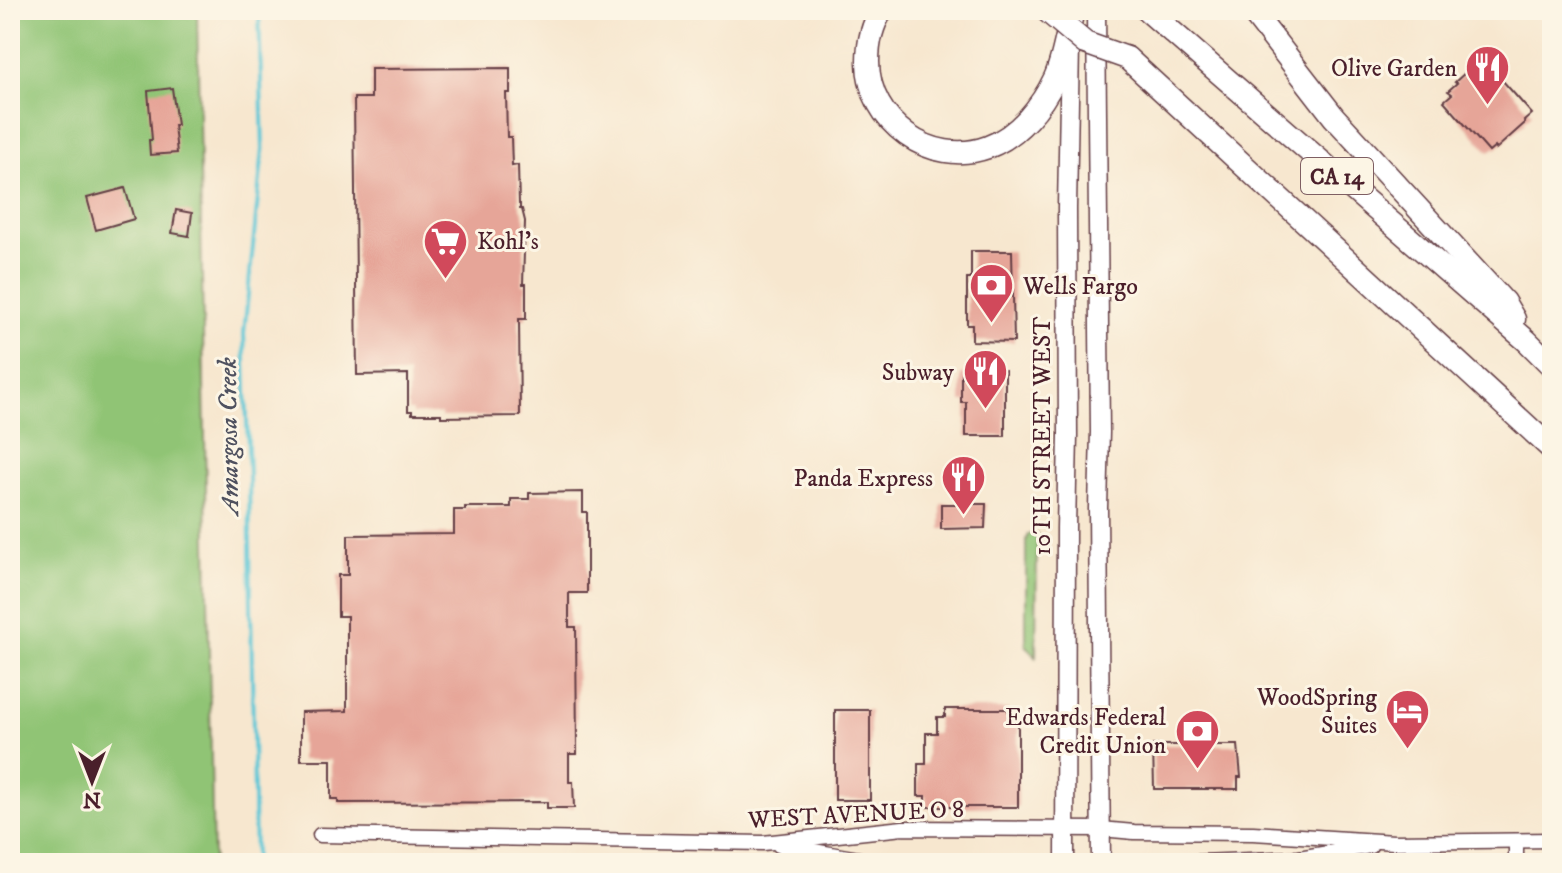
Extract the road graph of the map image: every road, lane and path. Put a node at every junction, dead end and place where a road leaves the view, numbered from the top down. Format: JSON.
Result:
{"nodes":[{"id":1,"x":882,"y":10,"type":"edge"},
{"id":2,"x":1046,"y":10,"type":"edge"},
{"id":3,"x":1096,"y":10,"type":"edge"},
{"id":4,"x":1147,"y":10,"type":"edge"},
{"id":5,"x":1251,"y":10,"type":"edge"},
{"id":6,"x":1070,"y":13,"type":"edge"},
{"id":7,"x":1127,"y":58,"type":"junction"},
{"id":8,"x":1527,"y":341,"type":"junction"},
{"id":9,"x":1552,"y":366,"type":"edge"},
{"id":10,"x":1552,"y":449,"type":"edge"},
{"id":11,"x":1067,"y":457,"type":"junction"},
{"id":12,"x":1100,"y":471,"type":"junction"},
{"id":13,"x":1067,"y":481,"type":"junction"},
{"id":14,"x":1101,"y":829,"type":"junction"},
{"id":15,"x":1064,"y":830,"type":"junction"},
{"id":16,"x":320,"y":835,"type":"dead end"},
{"id":17,"x":1552,"y":840,"type":"edge"},
{"id":18,"x":1516,"y":841,"type":"junction"},
{"id":19,"x":1394,"y":842,"type":"junction"},
{"id":20,"x":763,"y":843,"type":"junction"},
{"id":21,"x":882,"y":863,"type":"edge"},
{"id":22,"x":1065,"y":863,"type":"edge"},
{"id":23,"x":1101,"y":863,"type":"edge"},
{"id":24,"x":1175,"y":863,"type":"edge"},
{"id":25,"x":1516,"y":863,"type":"edge"}],
"edges":[{"from":1,"to":6,"type":"highway"},
{"from":2,"to":7,"type":"highway","bridge":true},
{"from":3,"to":12,"type":"main road"},
{"from":4,"to":8,"type":"highway","number":"CA 14"},
{"from":5,"to":8,"type":"highway"},
{"from":6,"to":7,"type":"highway","number":"CA 14"},
{"from":6,"to":11,"type":"main road","name":"10TH STREET WEST"},
{"from":7,"to":10,"type":"highway","number":"CA 14"},
{"from":8,"to":9,"type":"highway","number":"CA 14"},
{"from":11,"to":12,"type":"main road"},
{"from":11,"to":13,"type":"main road","name":"10TH STREET WEST"},
{"from":12,"to":13,"type":"main road"},
{"from":12,"to":14,"type":"main road"},
{"from":13,"to":15,"type":"main road","name":"10TH STREET WEST"},
{"from":14,"to":15,"type":"street","name":"WEST AVENUE O 8"},
{"from":14,"to":19,"type":"street","name":"WEST AVENUE O 8"},
{"from":14,"to":23,"type":"main road"},
{"from":15,"to":20,"type":"street","name":"WEST AVENUE O 8"},
{"from":15,"to":22,"type":"main road","name":"10TH STREET WEST"},
{"from":16,"to":20,"type":"street","name":"WEST AVENUE O 8"},
{"from":17,"to":18,"type":"street","name":"WEST AVENUE O 8"},
{"from":18,"to":19,"type":"street","name":"WEST AVENUE O 8"},
{"from":18,"to":25,"type":"street"},
{"from":19,"to":24,"type":"street","name":"WEST AVENUE O 8"},
{"from":20,"to":21,"type":"street"}]}
